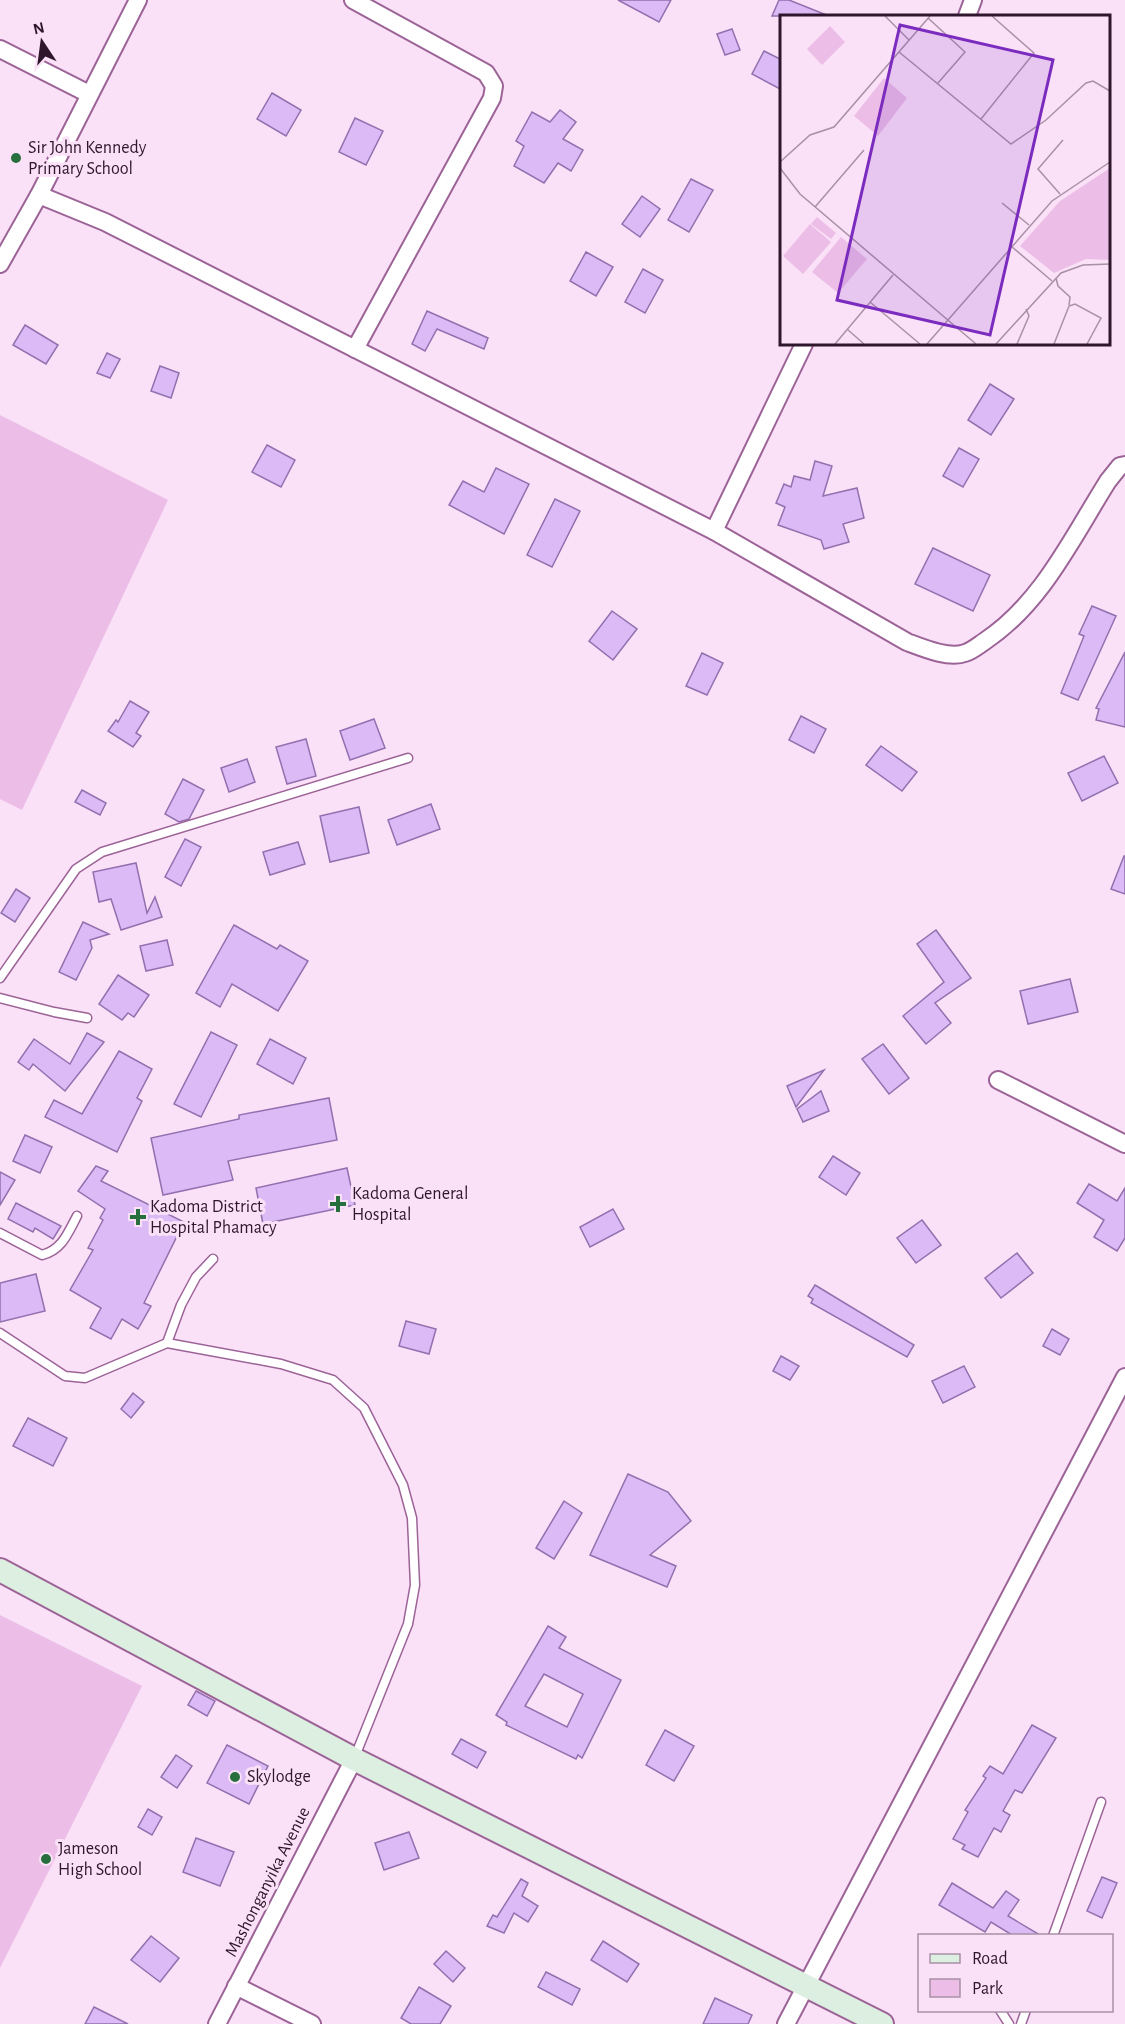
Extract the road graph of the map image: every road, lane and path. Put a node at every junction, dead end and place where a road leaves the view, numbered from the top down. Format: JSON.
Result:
{"nodes":[{"id":1,"x":138,"y":0,"type":"edge"},
{"id":2,"x":353,"y":0,"type":"edge"},
{"id":3,"x":973,"y":0,"type":"edge"},
{"id":4,"x":967,"y":15,"type":"edge"},
{"id":5,"x":0,"y":49,"type":"edge"},
{"id":6,"x":89,"y":94,"type":"junction"},
{"id":7,"x":39,"y":195,"type":"junction"},
{"id":8,"x":0,"y":264,"type":"edge"},
{"id":9,"x":804,"y":345,"type":"edge"},
{"id":10,"x":355,"y":350,"type":"junction"},
{"id":11,"x":1125,"y":465,"type":"edge"},
{"id":12,"x":714,"y":531,"type":"junction"},
{"id":13,"x":408,"y":758,"type":"dead end"},
{"id":14,"x":0,"y":978,"type":"edge"},
{"id":15,"x":0,"y":998,"type":"edge"},
{"id":16,"x":87,"y":1018,"type":"dead end"},
{"id":17,"x":998,"y":1080,"type":"dead end"},
{"id":18,"x":1125,"y":1144,"type":"edge"},
{"id":19,"x":77,"y":1216,"type":"dead end"},
{"id":20,"x":0,"y":1233,"type":"edge"},
{"id":21,"x":213,"y":1259,"type":"dead end"},
{"id":22,"x":0,"y":1333,"type":"edge"},
{"id":23,"x":167,"y":1342,"type":"junction"},
{"id":24,"x":1125,"y":1377,"type":"edge"},
{"id":25,"x":0,"y":1570,"type":"edge"},
{"id":26,"x":354,"y":1759,"type":"junction"},
{"id":27,"x":1101,"y":1802,"type":"dead end"},
{"id":28,"x":1053,"y":1934,"type":"edge"},
{"id":29,"x":806,"y":1985,"type":"junction"},
{"id":30,"x":236,"y":1986,"type":"junction"},
{"id":31,"x":216,"y":2024,"type":"edge"},
{"id":32,"x":312,"y":2024,"type":"edge"},
{"id":33,"x":786,"y":2024,"type":"edge"},
{"id":34,"x":882,"y":2024,"type":"edge"}],
"edges":[{"from":1,"to":6,"type":"street"},
{"from":2,"to":10,"type":"street"},
{"from":3,"to":4,"type":"street"},
{"from":5,"to":6,"type":"street"},
{"from":6,"to":7,"type":"street"},
{"from":7,"to":8,"type":"street"},
{"from":7,"to":10,"type":"street"},
{"from":9,"to":12,"type":"street"},
{"from":10,"to":12,"type":"street"},
{"from":11,"to":12,"type":"street"},
{"from":13,"to":14,"type":"lane"},
{"from":15,"to":16,"type":"lane"},
{"from":17,"to":18,"type":"street"},
{"from":19,"to":20,"type":"lane"},
{"from":21,"to":23,"type":"lane"},
{"from":22,"to":23,"type":"lane"},
{"from":23,"to":26,"type":"lane"},
{"from":24,"to":29,"type":"street"},
{"from":25,"to":26,"type":"main road"},
{"from":26,"to":29,"type":"main road"},
{"from":26,"to":30,"type":"street","name":"Mashonganyika Avenue"},
{"from":27,"to":28,"type":"lane"},
{"from":29,"to":33,"type":"street"},
{"from":29,"to":34,"type":"main road"},
{"from":30,"to":31,"type":"street","name":"Mashonganyika Avenue"},
{"from":30,"to":32,"type":"street"}]}
